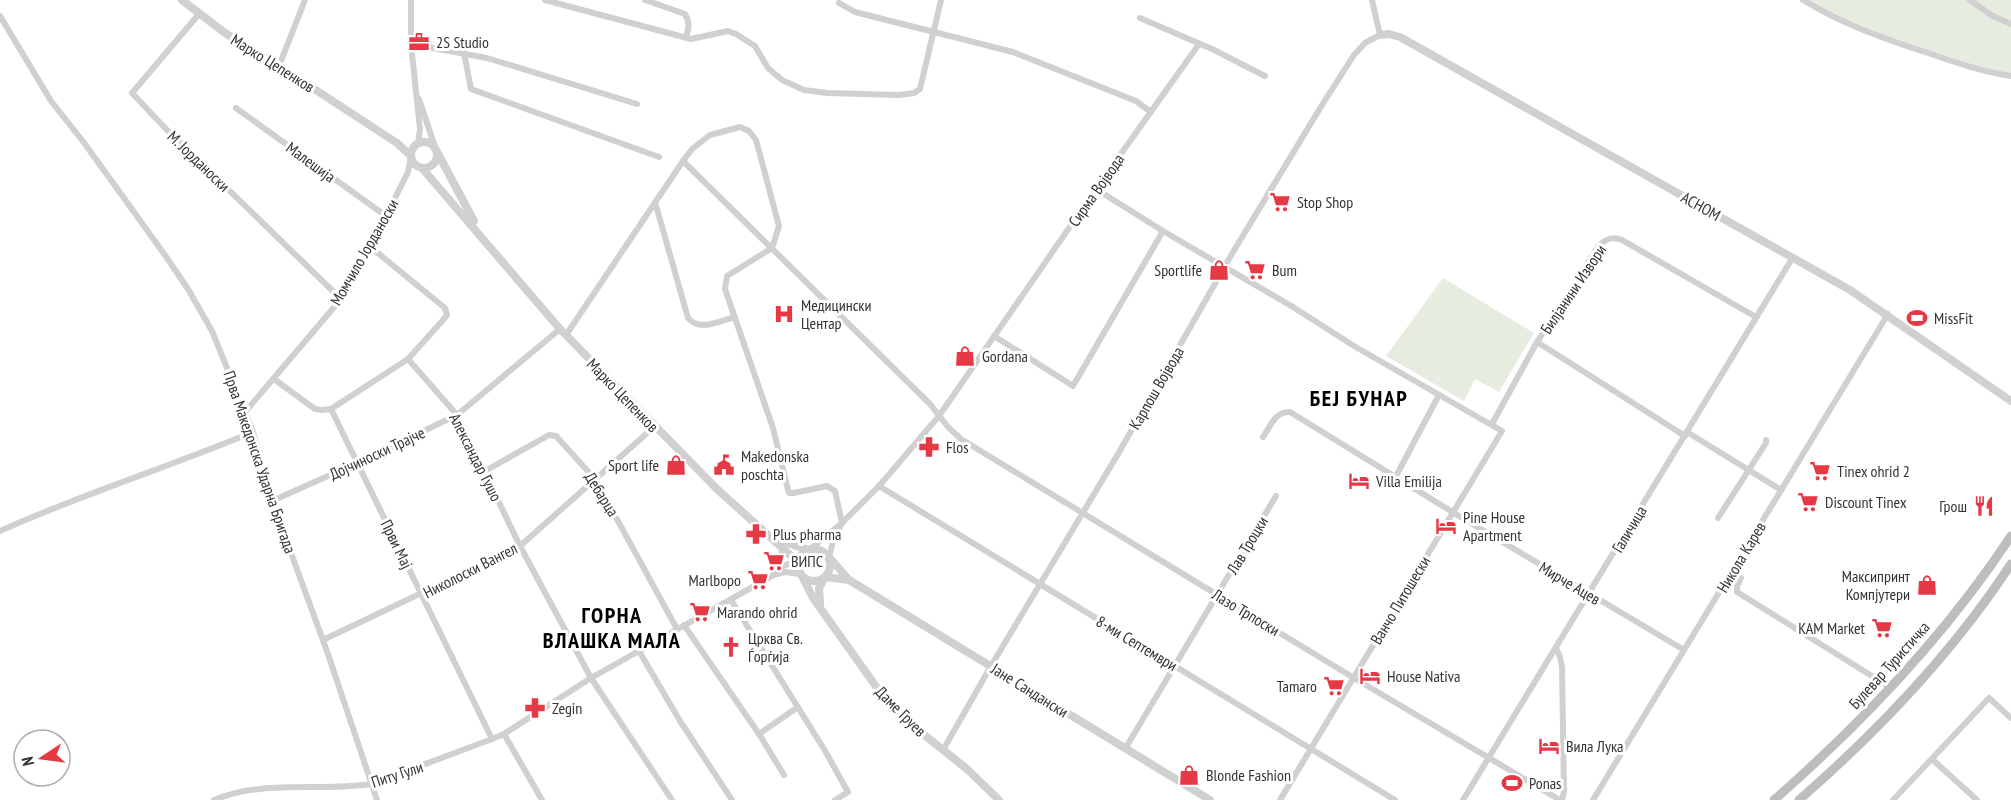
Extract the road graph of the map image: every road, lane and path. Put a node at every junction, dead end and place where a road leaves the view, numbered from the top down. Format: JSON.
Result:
{"nodes":[{"id":1,"x":182,"y":0,"type":"edge"},
{"id":2,"x":305,"y":0,"type":"edge"},
{"id":3,"x":411,"y":0,"type":"edge"},
{"id":4,"x":545,"y":0,"type":"edge"},
{"id":5,"x":645,"y":0,"type":"edge"},
{"id":6,"x":941,"y":0,"type":"edge"},
{"id":7,"x":1372,"y":0,"type":"edge"},
{"id":8,"x":1803,"y":0,"type":"edge"},
{"id":9,"x":1970,"y":0,"type":"edge"},
{"id":10,"x":839,"y":3,"type":"dead end"},
{"id":11,"x":199,"y":14,"type":"junction"},
{"id":12,"x":0,"y":16,"type":"edge"},
{"id":13,"x":1140,"y":18,"type":"dead end"},
{"id":14,"x":2011,"y":24,"type":"edge"},
{"id":15,"x":934,"y":32,"type":"junction"},
{"id":16,"x":1380,"y":35,"type":"junction"},
{"id":17,"x":686,"y":37,"type":"junction"},
{"id":18,"x":411,"y":44,"type":"junction"},
{"id":19,"x":1199,"y":44,"type":"junction"},
{"id":20,"x":464,"y":53,"type":"junction"},
{"id":21,"x":279,"y":66,"type":"junction"},
{"id":22,"x":1264,"y":76,"type":"dead end"},
{"id":23,"x":2011,"y":76,"type":"edge"},
{"id":24,"x":418,"y":96,"type":"junction"},
{"id":25,"x":637,"y":104,"type":"dead end"},
{"id":26,"x":236,"y":108,"type":"dead end"},
{"id":27,"x":1151,"y":112,"type":"junction"},
{"id":28,"x":397,"y":142,"type":"junction"},
{"id":29,"x":417,"y":144,"type":"junction"},
{"id":30,"x":436,"y":150,"type":"junction"},
{"id":31,"x":411,"y":156,"type":"junction"},
{"id":32,"x":659,"y":157,"type":"dead end"},
{"id":33,"x":683,"y":161,"type":"junction"},
{"id":34,"x":420,"y":167,"type":"junction"},
{"id":35,"x":408,"y":172,"type":"junction"},
{"id":36,"x":1096,"y":189,"type":"junction"},
{"id":37,"x":655,"y":202,"type":"junction"},
{"id":38,"x":386,"y":216,"type":"junction"},
{"id":39,"x":1163,"y":231,"type":"junction"},
{"id":40,"x":485,"y":240,"type":"junction"},
{"id":41,"x":368,"y":245,"type":"junction"},
{"id":42,"x":772,"y":248,"type":"junction"},
{"id":43,"x":1793,"y":257,"type":"junction"},
{"id":44,"x":1226,"y":267,"type":"junction"},
{"id":45,"x":341,"y":299,"type":"junction"},
{"id":46,"x":1888,"y":314,"type":"junction"},
{"id":47,"x":735,"y":317,"type":"junction"},
{"id":48,"x":1756,"y":317,"type":"junction"},
{"id":49,"x":563,"y":332,"type":"junction"},
{"id":50,"x":993,"y":336,"type":"junction"},
{"id":51,"x":1537,"y":342,"type":"junction"},
{"id":52,"x":408,"y":358,"type":"junction"},
{"id":53,"x":274,"y":379,"type":"junction"},
{"id":54,"x":1439,"y":395,"type":"junction"},
{"id":55,"x":2011,"y":401,"type":"edge"},
{"id":56,"x":332,"y":409,"type":"junction"},
{"id":57,"x":245,"y":412,"type":"junction"},
{"id":58,"x":458,"y":415,"type":"junction"},
{"id":59,"x":939,"y":416,"type":"junction"},
{"id":60,"x":1491,"y":424,"type":"junction"},
{"id":61,"x":654,"y":427,"type":"junction"},
{"id":62,"x":253,"y":432,"type":"junction"},
{"id":63,"x":1686,"y":434,"type":"junction"},
{"id":64,"x":1263,"y":437,"type":"dead end"},
{"id":65,"x":1766,"y":440,"type":"dead end"},
{"id":66,"x":357,"y":463,"type":"junction"},
{"id":67,"x":1749,"y":470,"type":"junction"},
{"id":68,"x":485,"y":471,"type":"junction"},
{"id":69,"x":1395,"y":478,"type":"junction"},
{"id":70,"x":595,"y":479,"type":"junction"},
{"id":71,"x":879,"y":486,"type":"junction"},
{"id":72,"x":1781,"y":490,"type":"junction"},
{"id":73,"x":1276,"y":496,"type":"dead end"},
{"id":74,"x":272,"y":501,"type":"junction"},
{"id":75,"x":1083,"y":513,"type":"junction"},
{"id":76,"x":1454,"y":513,"type":"junction"},
{"id":77,"x":1718,"y":518,"type":"dead end"},
{"id":78,"x":842,"y":523,"type":"junction"},
{"id":79,"x":0,"y":531,"type":"edge"},
{"id":80,"x":2011,"y":536,"type":"edge"},
{"id":81,"x":773,"y":538,"type":"junction"},
{"id":82,"x":520,"y":546,"type":"junction"},
{"id":83,"x":782,"y":549,"type":"junction"},
{"id":84,"x":809,"y":550,"type":"junction"},
{"id":85,"x":829,"y":557,"type":"junction"},
{"id":86,"x":799,"y":563,"type":"junction"},
{"id":87,"x":2011,"y":564,"type":"edge"},
{"id":88,"x":780,"y":568,"type":"junction"},
{"id":89,"x":1732,"y":573,"type":"junction"},
{"id":90,"x":801,"y":574,"type":"junction"},
{"id":91,"x":772,"y":576,"type":"junction"},
{"id":92,"x":825,"y":577,"type":"junction"},
{"id":93,"x":849,"y":580,"type":"junction"},
{"id":94,"x":1040,"y":584,"type":"junction"},
{"id":95,"x":421,"y":595,"type":"junction"},
{"id":96,"x":1217,"y":595,"type":"junction"},
{"id":97,"x":1589,"y":595,"type":"junction"},
{"id":98,"x":731,"y":600,"type":"junction"},
{"id":99,"x":820,"y":606,"type":"junction"},
{"id":100,"x":681,"y":627,"type":"junction"},
{"id":101,"x":323,"y":640,"type":"junction"},
{"id":102,"x":1556,"y":648,"type":"junction"},
{"id":103,"x":1684,"y":650,"type":"junction"},
{"id":104,"x":639,"y":651,"type":"junction"},
{"id":105,"x":991,"y":666,"type":"junction"},
{"id":106,"x":1175,"y":666,"type":"junction"},
{"id":107,"x":591,"y":678,"type":"junction"},
{"id":108,"x":1354,"y":678,"type":"junction"},
{"id":109,"x":1891,"y":688,"type":"junction"},
{"id":110,"x":798,"y":707,"type":"junction"},
{"id":111,"x":2011,"y":718,"type":"edge"},
{"id":112,"x":504,"y":734,"type":"junction"},
{"id":113,"x":759,"y":734,"type":"junction"},
{"id":114,"x":492,"y":739,"type":"junction"},
{"id":115,"x":1310,"y":748,"type":"junction"},
{"id":116,"x":1125,"y":749,"type":"junction"},
{"id":117,"x":943,"y":750,"type":"junction"},
{"id":118,"x":1489,"y":759,"type":"junction"},
{"id":119,"x":1933,"y":760,"type":"junction"},
{"id":120,"x":784,"y":775,"type":"dead end"},
{"id":121,"x":372,"y":784,"type":"junction"},
{"id":122,"x":214,"y":800,"type":"edge"},
{"id":123,"x":377,"y":800,"type":"edge"},
{"id":124,"x":542,"y":800,"type":"edge"},
{"id":125,"x":672,"y":800,"type":"edge"},
{"id":126,"x":732,"y":800,"type":"edge"},
{"id":127,"x":835,"y":800,"type":"edge"},
{"id":128,"x":999,"y":800,"type":"edge"},
{"id":129,"x":1210,"y":800,"type":"edge"},
{"id":130,"x":1280,"y":800,"type":"edge"},
{"id":131,"x":1395,"y":800,"type":"edge"},
{"id":132,"x":1464,"y":800,"type":"edge"},
{"id":133,"x":1561,"y":800,"type":"edge"},
{"id":134,"x":1593,"y":800,"type":"edge"},
{"id":135,"x":1773,"y":800,"type":"edge"},
{"id":136,"x":1799,"y":800,"type":"edge"},
{"id":137,"x":1893,"y":800,"type":"edge"},
{"id":138,"x":1977,"y":800,"type":"edge"}],
"edges":[{"from":1,"to":11,"type":"street","name":"Марко Цепенков"},
{"from":2,"to":21,"type":"street"},
{"from":3,"to":18,"type":"street"},
{"from":4,"to":17,"type":"street"},
{"from":5,"to":17,"type":"street"},
{"from":6,"to":15,"type":"street"},
{"from":7,"to":16,"type":"street"},
{"from":8,"to":23,"type":"street"},
{"from":9,"to":14,"type":"street"},
{"from":10,"to":15,"type":"street"},
{"from":11,"to":21,"type":"street","name":"Марко Цепенков"},
{"from":11,"to":45,"type":"street","name":"М. Јорданоски"},
{"from":12,"to":57,"type":"street","name":"Прва Македонска Ударна Бригада"},
{"from":13,"to":19,"type":"street"},
{"from":15,"to":17,"type":"street"},
{"from":15,"to":27,"type":"street"},
{"from":16,"to":43,"type":"street","name":"АСНОМ"},
{"from":16,"to":44,"type":"street","name":"Карпош Војвода"},
{"from":18,"to":20,"type":"street"},
{"from":18,"to":24,"type":"street"},
{"from":19,"to":22,"type":"street"},
{"from":19,"to":27,"type":"street","name":"Сирма Војвода"},
{"from":20,"to":25,"type":"street"},
{"from":20,"to":32,"type":"street"},
{"from":21,"to":28,"type":"street","name":"Марко Цепенков"},
{"from":24,"to":29,"type":"street"},
{"from":24,"to":30,"type":"street"},
{"from":26,"to":38,"type":"street","name":"Малешија"},
{"from":27,"to":36,"type":"street","name":"Сирма Војвода"},
{"from":28,"to":29,"type":"street"},
{"from":28,"to":31,"type":"street"},
{"from":29,"to":30,"type":"street"},
{"from":29,"to":31,"type":"street"},
{"from":30,"to":34,"type":"street"},
{"from":30,"to":40,"type":"street"},
{"from":31,"to":34,"type":"street"},
{"from":31,"to":35,"type":"street","name":"Момчило Јорданоски"},
{"from":33,"to":37,"type":"street","name":"Дојчиноски Трајче"},
{"from":33,"to":42,"type":"street","name":"Лазо Трпоски"},
{"from":33,"to":42,"type":"street","name":"Дојчиноски Трајче"},
{"from":34,"to":35,"type":"street"},
{"from":34,"to":40,"type":"street"},
{"from":35,"to":38,"type":"street","name":"Момчило Јорданоски"},
{"from":36,"to":39,"type":"street"},
{"from":36,"to":50,"type":"street","name":"Сирма Војвода"},
{"from":37,"to":47,"type":"street"},
{"from":37,"to":49,"type":"street","name":"Дојчиноски Трајче"},
{"from":38,"to":41,"type":"street","name":"Момчило Јорданоски"},
{"from":39,"to":44,"type":"street"},
{"from":39,"to":50,"type":"street"},
{"from":40,"to":49,"type":"street","name":"Марко Цепенков"},
{"from":41,"to":45,"type":"street","name":"Момчило Јорданоски"},
{"from":41,"to":52,"type":"street"},
{"from":42,"to":47,"type":"street"},
{"from":42,"to":59,"type":"street","name":"Лазо Трпоски"},
{"from":43,"to":46,"type":"street","name":"АСНОМ"},
{"from":43,"to":48,"type":"street","name":"Галичица"},
{"from":44,"to":54,"type":"street"},
{"from":44,"to":75,"type":"street","name":"Карпош Војвода"},
{"from":45,"to":53,"type":"street","name":"Момчило Јорданоски"},
{"from":46,"to":55,"type":"street","name":"АСНОМ"},
{"from":46,"to":72,"type":"street","name":"Никола Карев"},
{"from":47,"to":78,"type":"street"},
{"from":48,"to":51,"type":"street","name":"Билјанини Извори"},
{"from":48,"to":63,"type":"street","name":"Галичица"},
{"from":49,"to":58,"type":"street","name":"Дојчиноски Трајче"},
{"from":49,"to":61,"type":"street","name":"Марко Цепенков"},
{"from":50,"to":59,"type":"street","name":"Сирма Војвода"},
{"from":51,"to":60,"type":"street","name":"Билјанини Извори"},
{"from":51,"to":63,"type":"street"},
{"from":52,"to":56,"type":"street"},
{"from":52,"to":58,"type":"street","name":"Александар Гушо"},
{"from":53,"to":56,"type":"street"},
{"from":53,"to":57,"type":"street","name":"Момчило Јорданоски"},
{"from":54,"to":60,"type":"street"},
{"from":54,"to":69,"type":"street"},
{"from":56,"to":66,"type":"street","name":"Први Мај"},
{"from":57,"to":62,"type":"street","name":"Прва Македонска Ударна Бригада"},
{"from":58,"to":66,"type":"street","name":"Дојчиноски Трајче"},
{"from":58,"to":68,"type":"street","name":"Александар Гушо"},
{"from":59,"to":71,"type":"street","name":"Сирма Војвода"},
{"from":59,"to":75,"type":"street","name":"Лазо Трпоски"},
{"from":60,"to":76,"type":"street","name":"Ванчо Питошески"},
{"from":61,"to":70,"type":"street","name":"Николоски Вангел"},
{"from":61,"to":81,"type":"street","name":"Марко Цепенков"},
{"from":62,"to":74,"type":"street","name":"Прва Македонска Ударна Бригада"},
{"from":62,"to":79,"type":"street"},
{"from":63,"to":67,"type":"street"},
{"from":63,"to":97,"type":"street","name":"Галичица"},
{"from":64,"to":69,"type":"street","name":"Мирче Ацев"},
{"from":65,"to":67,"type":"street"},
{"from":66,"to":74,"type":"street","name":"Дојчиноски Трајче"},
{"from":66,"to":95,"type":"street","name":"Први Мај"},
{"from":67,"to":72,"type":"street"},
{"from":67,"to":77,"type":"street"},
{"from":68,"to":70,"type":"street","name":"Дебарца"},
{"from":68,"to":82,"type":"street","name":"Александар Гушо"},
{"from":69,"to":76,"type":"street","name":"Мирче Ацев"},
{"from":70,"to":82,"type":"street","name":"Николоски Вангел"},
{"from":70,"to":100,"type":"street","name":"Дебарца"},
{"from":71,"to":78,"type":"street","name":"Сирма Војвода"},
{"from":71,"to":94,"type":"street","name":"8-ми Септември"},
{"from":72,"to":89,"type":"street","name":"Никола Карев"},
{"from":73,"to":96,"type":"street","name":"Лав Троцки"},
{"from":74,"to":101,"type":"street","name":"Прва Македонска Ударна Бригада"},
{"from":75,"to":94,"type":"street","name":"Карпош Војвода"},
{"from":75,"to":96,"type":"street","name":"Лазо Трпоски"},
{"from":76,"to":97,"type":"street","name":"Мирче Ацев"},
{"from":76,"to":108,"type":"street","name":"Ванчо Питошески"},
{"from":78,"to":84,"type":"street","name":"Сирма Војвода"},
{"from":78,"to":85,"type":"street"},
{"from":80,"to":109,"type":"main road","name":"Булевар Туристичка"},
{"from":81,"to":83,"type":"street"},
{"from":81,"to":84,"type":"street"},
{"from":82,"to":95,"type":"street","name":"Николоски Вангел"},
{"from":82,"to":107,"type":"street","name":"Александар Гушо"},
{"from":83,"to":86,"type":"street"},
{"from":83,"to":88,"type":"street"},
{"from":84,"to":85,"type":"street"},
{"from":84,"to":86,"type":"street"},
{"from":85,"to":92,"type":"street"},
{"from":85,"to":93,"type":"street","name":"Јане Сандански"},
{"from":86,"to":88,"type":"street"},
{"from":86,"to":90,"type":"street"},
{"from":87,"to":136,"type":"main road","name":"Булевар Туристичка"},
{"from":88,"to":91,"type":"street"},
{"from":89,"to":103,"type":"street","name":"Никола Карев"},
{"from":89,"to":109,"type":"street"},
{"from":90,"to":91,"type":"street"},
{"from":90,"to":92,"type":"street"},
{"from":90,"to":99,"type":"street","name":"Даме Груев"},
{"from":91,"to":98,"type":"street","name":"Питу Гули"},
{"from":92,"to":93,"type":"street","name":"Јане Сандански"},
{"from":92,"to":99,"type":"street"},
{"from":93,"to":105,"type":"street","name":"Јане Сандански"},
{"from":94,"to":105,"type":"street","name":"Карпош Војвода"},
{"from":94,"to":106,"type":"street","name":"8-ми Септември"},
{"from":95,"to":101,"type":"street","name":"Николоски Вангел"},
{"from":95,"to":114,"type":"street","name":"Први Мај"},
{"from":96,"to":106,"type":"street","name":"Лав Троцки"},
{"from":96,"to":108,"type":"street","name":"Лазо Трпоски"},
{"from":97,"to":102,"type":"street","name":"Галичица"},
{"from":97,"to":103,"type":"street","name":"Мирче Ацев"},
{"from":98,"to":100,"type":"street","name":"Питу Гули"},
{"from":98,"to":110,"type":"street"},
{"from":99,"to":117,"type":"street","name":"Даме Груев"},
{"from":100,"to":104,"type":"street","name":"Питу Гули"},
{"from":100,"to":113,"type":"street"},
{"from":101,"to":121,"type":"street","name":"Прва Македонска Ударна Бригада"},
{"from":102,"to":118,"type":"street","name":"Галичица"},
{"from":102,"to":133,"type":"street"},
{"from":103,"to":134,"type":"street","name":"Никола Карев"},
{"from":104,"to":107,"type":"street","name":"Питу Гули"},
{"from":104,"to":126,"type":"street"},
{"from":105,"to":116,"type":"street","name":"Јане Сандански"},
{"from":105,"to":117,"type":"street","name":"Карпош Војвода"},
{"from":106,"to":115,"type":"street","name":"8-ми Септември"},
{"from":106,"to":116,"type":"street","name":"Лав Троцки"},
{"from":107,"to":112,"type":"street","name":"Питу Гули"},
{"from":107,"to":125,"type":"street"},
{"from":108,"to":115,"type":"street","name":"Ванчо Питошески"},
{"from":108,"to":118,"type":"street","name":"Лазо Трпоски"},
{"from":109,"to":135,"type":"main road","name":"Булевар Туристичка"},
{"from":110,"to":113,"type":"street"},
{"from":110,"to":127,"type":"street"},
{"from":111,"to":119,"type":"street"},
{"from":112,"to":114,"type":"street","name":"Питу Гули"},
{"from":112,"to":124,"type":"street"},
{"from":113,"to":120,"type":"street"},
{"from":114,"to":121,"type":"street","name":"Питу Гули"},
{"from":115,"to":130,"type":"street","name":"Ванчо Питошески"},
{"from":115,"to":131,"type":"street","name":"8-ми Септември"},
{"from":116,"to":129,"type":"street","name":"Јане Сандански"},
{"from":117,"to":128,"type":"street","name":"Даме Груев"},
{"from":118,"to":132,"type":"street","name":"Галичица"},
{"from":118,"to":133,"type":"street","name":"Лазо Трпоски"},
{"from":119,"to":137,"type":"street"},
{"from":119,"to":138,"type":"street"},
{"from":121,"to":122,"type":"street","name":"Питу Гули"},
{"from":121,"to":123,"type":"street","name":"Прва Македонска Ударна Бригада"}]}
